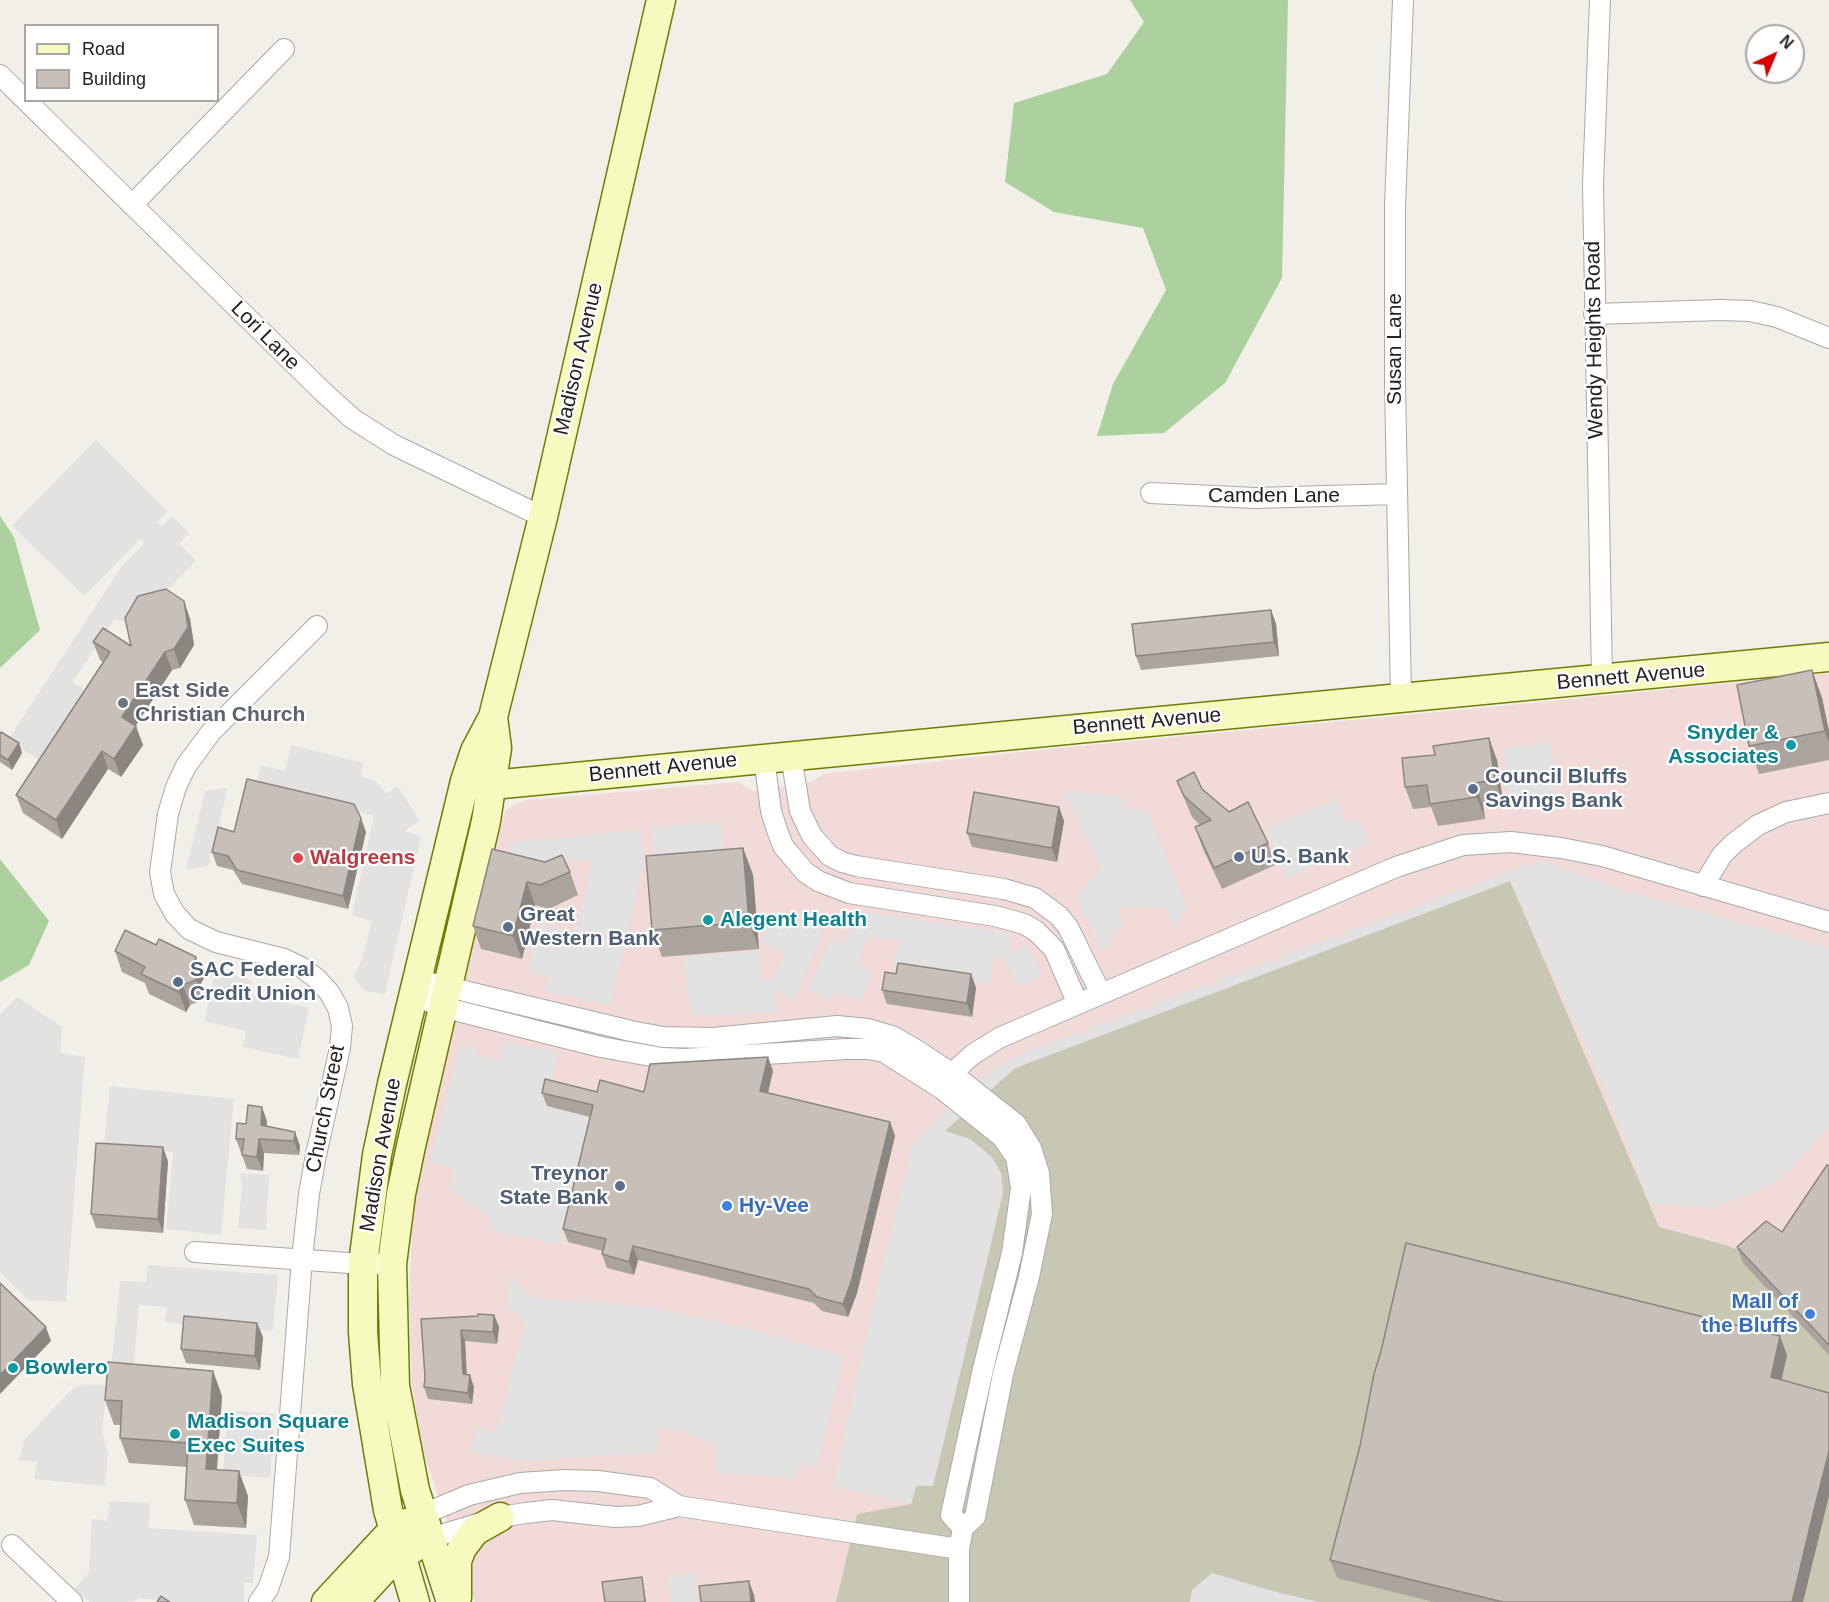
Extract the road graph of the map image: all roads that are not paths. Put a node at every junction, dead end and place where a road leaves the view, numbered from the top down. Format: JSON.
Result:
{"nodes":[{"id":1,"x":661,"y":0,"type":"edge"},
{"id":2,"x":1403,"y":0,"type":"edge"},
{"id":3,"x":1600,"y":0,"type":"edge"},
{"id":4,"x":284,"y":49,"type":"dead end"},
{"id":5,"x":0,"y":75,"type":"edge"},
{"id":6,"x":24,"y":99,"type":"edge"},
{"id":7,"x":27,"y":102,"type":"edge"},
{"id":8,"x":132,"y":205,"type":"junction"},
{"id":9,"x":1594,"y":314,"type":"junction"},
{"id":10,"x":1829,"y":338,"type":"edge"},
{"id":11,"x":1151,"y":493,"type":"dead end"},
{"id":12,"x":1397,"y":494,"type":"junction"},
{"id":13,"x":543,"y":517,"type":"junction"},
{"id":14,"x":316,"y":626,"type":"dead end"},
{"id":15,"x":1829,"y":657,"type":"edge"},
{"id":16,"x":1602,"y":680,"type":"junction"},
{"id":17,"x":1401,"y":698,"type":"junction"},
{"id":18,"x":778,"y":757,"type":"junction"},
{"id":19,"x":478,"y":783,"type":"junction"},
{"id":20,"x":1829,"y":803,"type":"edge"},
{"id":21,"x":1703,"y":886,"type":"junction"},
{"id":22,"x":1829,"y":922,"type":"edge"},
{"id":23,"x":415,"y":990,"type":"junction"},
{"id":24,"x":1101,"y":994,"type":"junction"},
{"id":25,"x":445,"y":997,"type":"junction"},
{"id":26,"x":1078,"y":1004,"type":"junction"},
{"id":27,"x":947,"y":1082,"type":"junction"},
{"id":28,"x":195,"y":1252,"type":"dead end"},
{"id":29,"x":302,"y":1259,"type":"junction"},
{"id":30,"x":363,"y":1264,"type":"junction"},
{"id":31,"x":392,"y":1264,"type":"junction"},
{"id":32,"x":679,"y":1506,"type":"junction"},
{"id":33,"x":500,"y":1517,"type":"junction"},
{"id":34,"x":427,"y":1526,"type":"junction"},
{"id":35,"x":397,"y":1543,"type":"junction"},
{"id":36,"x":12,"y":1545,"type":"dead end"},
{"id":37,"x":959,"y":1549,"type":"junction"},
{"id":38,"x":72,"y":1602,"type":"edge"},
{"id":39,"x":259,"y":1602,"type":"edge"},
{"id":40,"x":326,"y":1602,"type":"edge"},
{"id":41,"x":354,"y":1602,"type":"edge"},
{"id":42,"x":415,"y":1602,"type":"edge"},
{"id":43,"x":451,"y":1602,"type":"edge"},
{"id":44,"x":457,"y":1602,"type":"edge"},
{"id":45,"x":959,"y":1602,"type":"edge"}],
"edges":[{"from":1,"to":13,"type":"main road","name":"Madison Avenue"},
{"from":2,"to":12,"type":"street","name":"Susan Lane"},
{"from":3,"to":9,"type":"street","name":"Wendy Heights Road"},
{"from":4,"to":8,"type":"street"},
{"from":5,"to":6,"type":"street","name":"Lori Lane"},
{"from":7,"to":8,"type":"street","name":"Lori Lane"},
{"from":8,"to":13,"type":"street","name":"Lori Lane"},
{"from":9,"to":10,"type":"street"},
{"from":9,"to":16,"type":"street","name":"Wendy Heights Road"},
{"from":11,"to":12,"type":"street","name":"Camden Lane"},
{"from":12,"to":17,"type":"street","name":"Susan Lane"},
{"from":13,"to":19,"type":"main road","name":"Madison Avenue"},
{"from":14,"to":29,"type":"street","name":"Church Street"},
{"from":15,"to":16,"type":"main road","name":"Bennett Avenue"},
{"from":16,"to":17,"type":"main road","name":"Bennett Avenue"},
{"from":17,"to":18,"type":"main road","name":"Bennett Avenue"},
{"from":18,"to":19,"type":"main road","name":"Bennett Avenue"},
{"from":18,"to":24,"type":"street"},
{"from":18,"to":26,"type":"street"},
{"from":19,"to":23,"type":"main road","name":"Madison Avenue"},
{"from":19,"to":25,"type":"main road","name":"Madison Avenue"},
{"from":20,"to":21,"type":"street"},
{"from":21,"to":22,"type":"street"},
{"from":21,"to":24,"type":"street"},
{"from":23,"to":25,"type":"street"},
{"from":23,"to":30,"type":"main road","name":"Madison Avenue"},
{"from":24,"to":26,"type":"street"},
{"from":25,"to":27,"type":"street"},
{"from":25,"to":31,"type":"main road","name":"Madison Avenue"},
{"from":26,"to":27,"type":"street"},
{"from":27,"to":37,"type":"street"},
{"from":28,"to":29,"type":"street"},
{"from":29,"to":30,"type":"street"},
{"from":29,"to":39,"type":"street","name":"Church Street"},
{"from":30,"to":31,"type":"street"},
{"from":30,"to":35,"type":"main road","name":"Madison Avenue"},
{"from":31,"to":34,"type":"main road","name":"Madison Avenue"},
{"from":32,"to":33,"type":"street"},
{"from":32,"to":34,"type":"street"},
{"from":32,"to":37,"type":"street"},
{"from":33,"to":34,"type":"street"},
{"from":33,"to":44,"type":"main road"},
{"from":34,"to":35,"type":"main road"},
{"from":34,"to":43,"type":"main road","name":"Madison Avenue"},
{"from":35,"to":40,"type":"main road"},
{"from":35,"to":41,"type":"main road"},
{"from":35,"to":42,"type":"main road","name":"Madison Avenue"},
{"from":36,"to":38,"type":"street"},
{"from":37,"to":45,"type":"street"}]}
